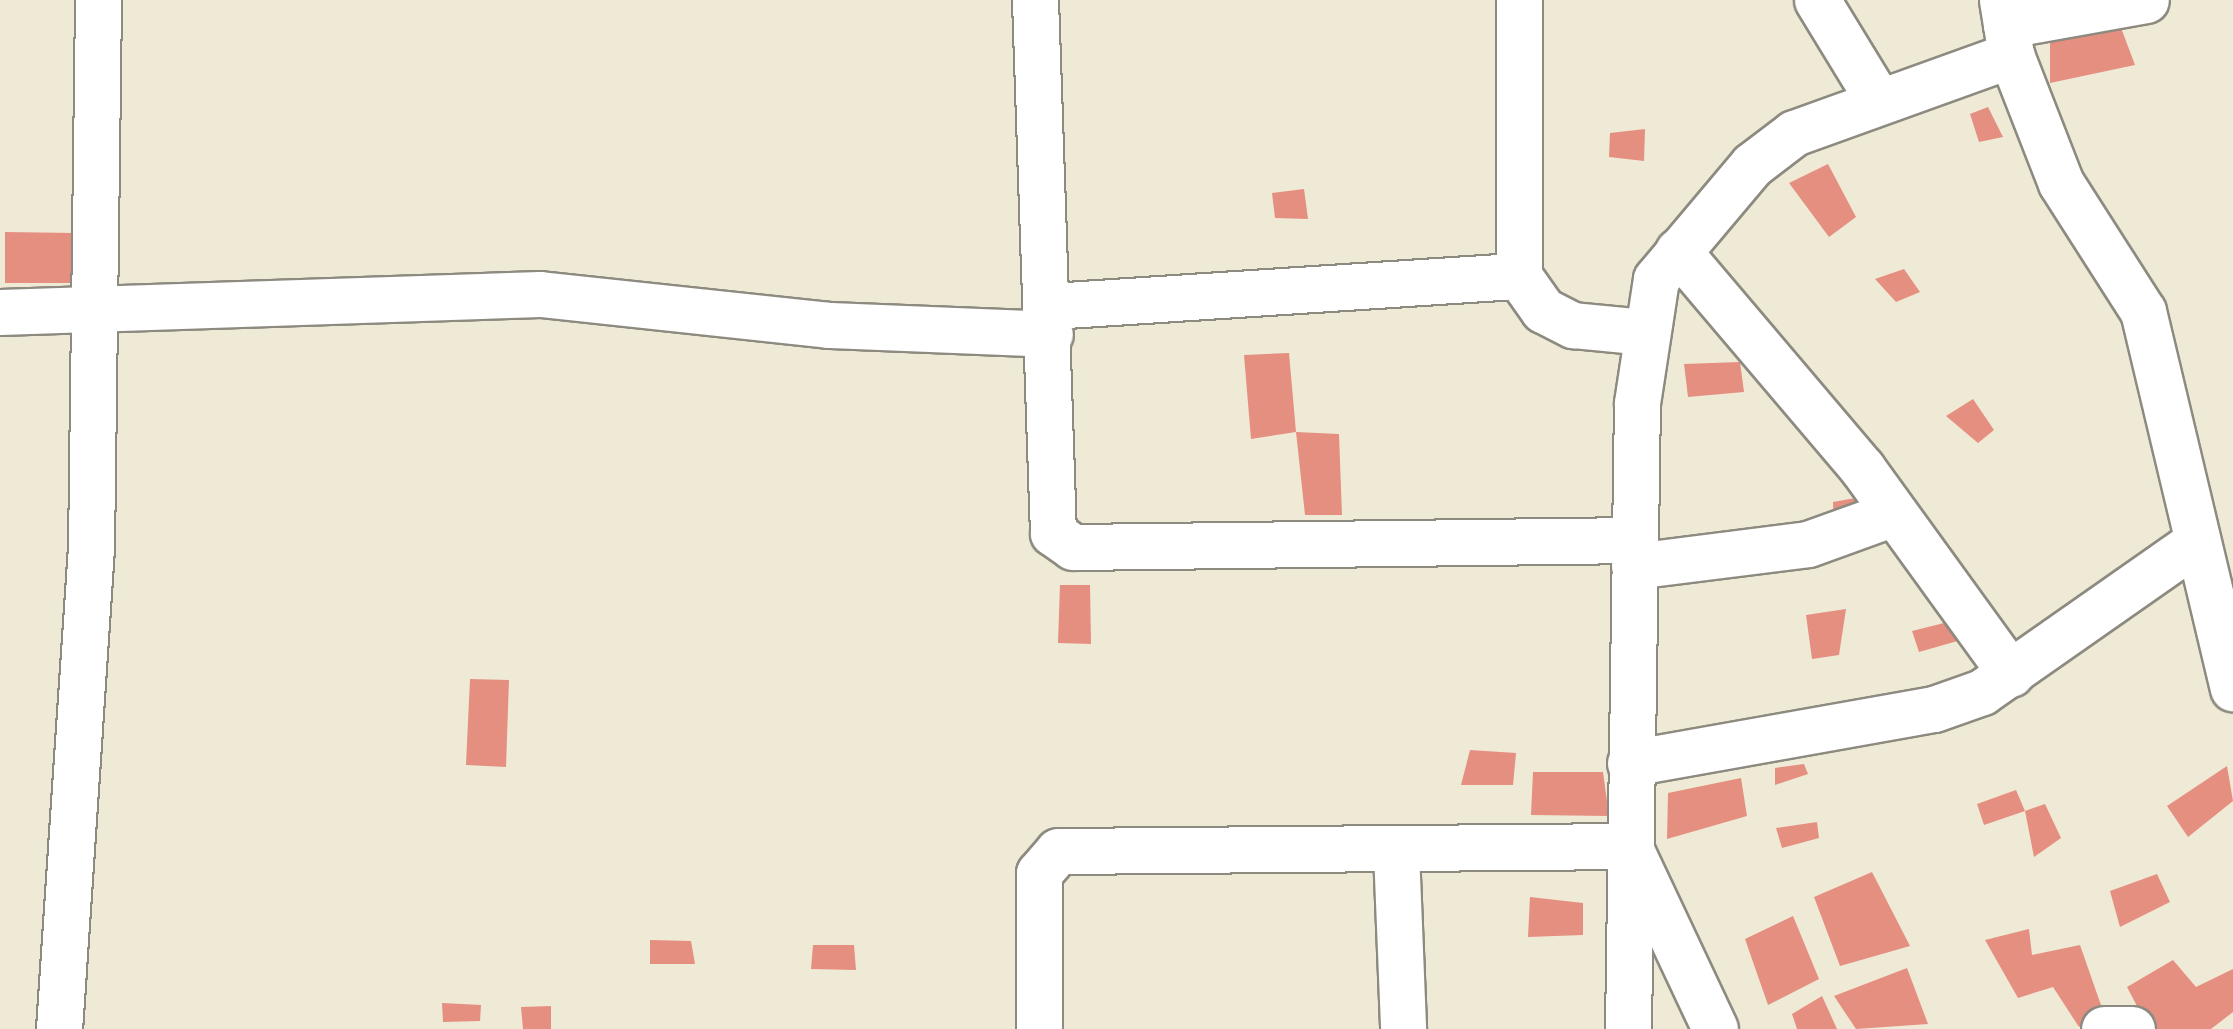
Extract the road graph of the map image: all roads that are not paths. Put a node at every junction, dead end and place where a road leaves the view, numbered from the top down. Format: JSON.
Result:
{"nodes":[{"id":1,"x":98,"y":0,"type":"edge"},
{"id":2,"x":1036,"y":0,"type":"edge"},
{"id":3,"x":1519,"y":0,"type":"edge"},
{"id":4,"x":1818,"y":0,"type":"edge"},
{"id":5,"x":2146,"y":0,"type":"edge"},
{"id":6,"x":2006,"y":27,"type":"edge"},
{"id":7,"x":1878,"y":100,"type":"junction"},
{"id":8,"x":1678,"y":251,"type":"junction"},
{"id":9,"x":1519,"y":276,"type":"junction"},
{"id":10,"x":0,"y":312,"type":"edge"},
{"id":11,"x":94,"y":314,"type":"junction"},
{"id":12,"x":1051,"y":320,"type":"junction"},
{"id":13,"x":1645,"y":332,"type":"junction"},
{"id":14,"x":1894,"y":512,"type":"junction"},
{"id":15,"x":2194,"y":543,"type":"junction"},
{"id":16,"x":1634,"y":553,"type":"junction"},
{"id":17,"x":2011,"y":674,"type":"junction"},
{"id":18,"x":2233,"y":688,"type":"edge"},
{"id":19,"x":1630,"y":762,"type":"junction"},
{"id":20,"x":1628,"y":846,"type":"junction"},
{"id":21,"x":1396,"y":851,"type":"junction"},
{"id":22,"x":58,"y":1029,"type":"edge"},
{"id":23,"x":1039,"y":1029,"type":"edge"},
{"id":24,"x":1403,"y":1029,"type":"edge"},
{"id":25,"x":1628,"y":1029,"type":"edge"},
{"id":26,"x":1715,"y":1029,"type":"edge"},
{"id":27,"x":2104,"y":1029,"type":"edge"},
{"id":28,"x":2132,"y":1029,"type":"edge"}],
"edges":[{"from":1,"to":11,"type":"street"},
{"from":2,"to":12,"type":"street"},
{"from":3,"to":9,"type":"street"},
{"from":4,"to":7,"type":"street"},
{"from":5,"to":6,"type":"street"},
{"from":6,"to":7,"type":"street"},
{"from":6,"to":15,"type":"street"},
{"from":7,"to":8,"type":"street"},
{"from":8,"to":13,"type":"street"},
{"from":8,"to":14,"type":"street"},
{"from":9,"to":12,"type":"street"},
{"from":9,"to":13,"type":"street"},
{"from":10,"to":11,"type":"street"},
{"from":11,"to":12,"type":"street"},
{"from":11,"to":22,"type":"street"},
{"from":12,"to":16,"type":"street"},
{"from":13,"to":16,"type":"street"},
{"from":14,"to":16,"type":"street"},
{"from":14,"to":17,"type":"street"},
{"from":15,"to":17,"type":"street"},
{"from":15,"to":18,"type":"street"},
{"from":16,"to":19,"type":"street"},
{"from":17,"to":19,"type":"street"},
{"from":19,"to":20,"type":"street"},
{"from":20,"to":21,"type":"street"},
{"from":20,"to":25,"type":"street"},
{"from":20,"to":26,"type":"street"},
{"from":21,"to":23,"type":"street"},
{"from":21,"to":24,"type":"street"},
{"from":27,"to":28,"type":"street"}]}
